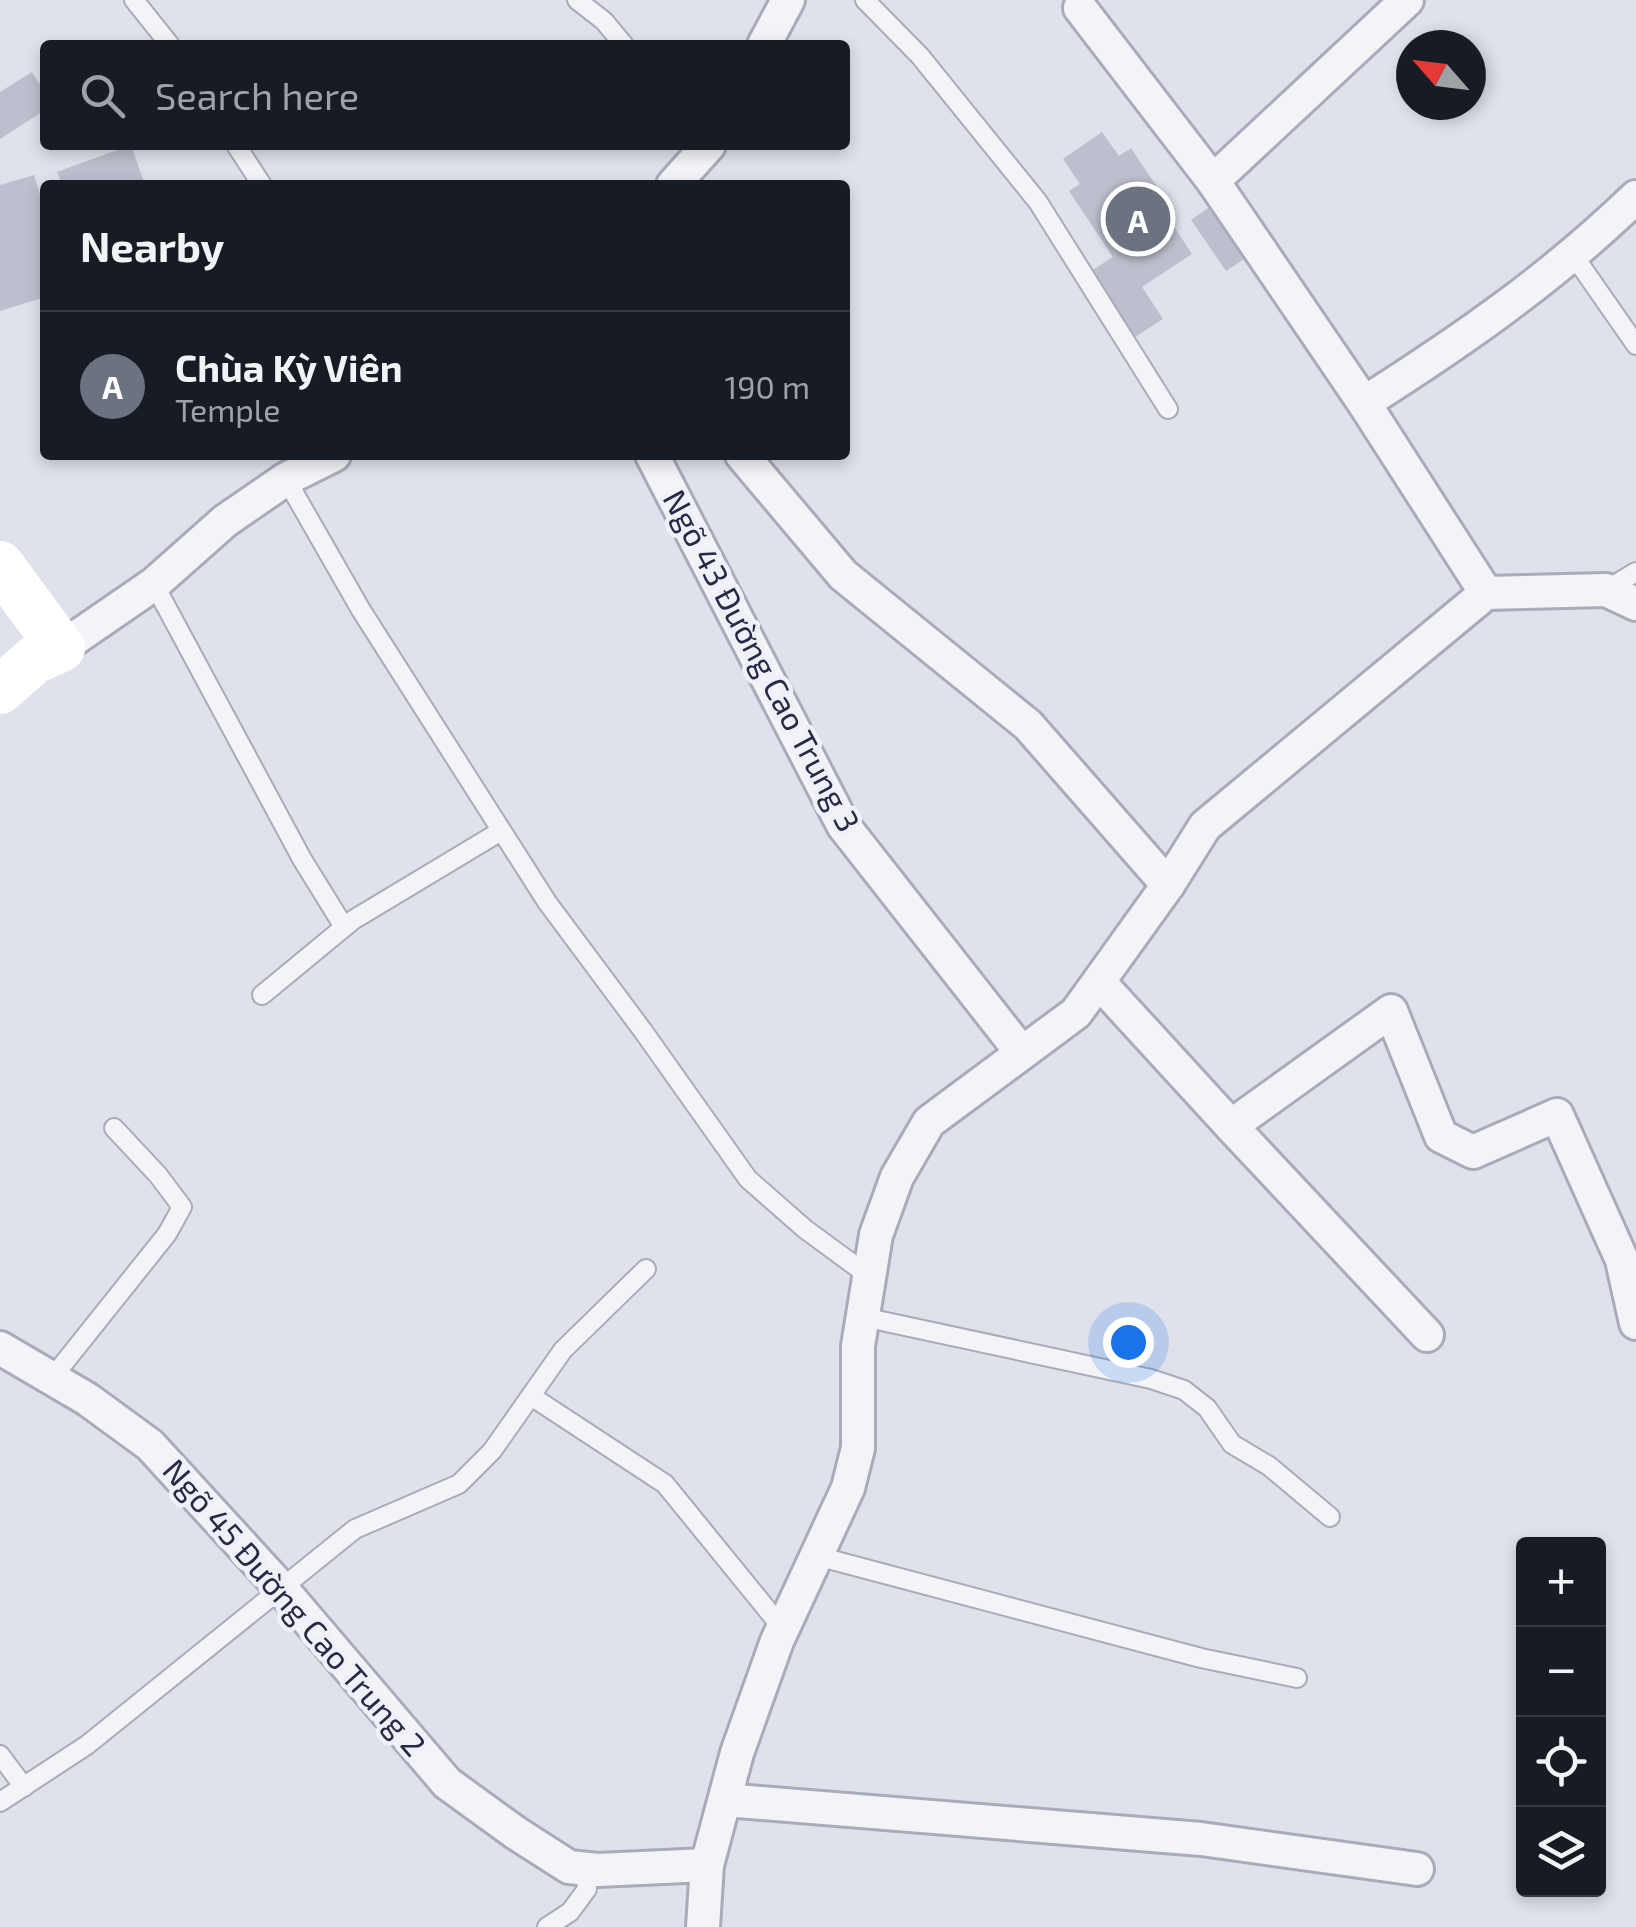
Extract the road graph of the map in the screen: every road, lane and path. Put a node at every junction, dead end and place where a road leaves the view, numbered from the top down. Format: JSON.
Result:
{"nodes":[{"id":1,"x":134,"y":0,"type":"edge"},
{"id":2,"x":578,"y":0,"type":"edge"},
{"id":3,"x":788,"y":0,"type":"edge"},
{"id":4,"x":865,"y":0,"type":"edge"},
{"id":5,"x":1406,"y":0,"type":"edge"},
{"id":6,"x":1080,"y":8,"type":"dead end"},
{"id":7,"x":166,"y":40,"type":"edge"},
{"id":8,"x":620,"y":40,"type":"edge"},
{"id":9,"x":767,"y":40,"type":"edge"},
{"id":10,"x":239,"y":150,"type":"edge"},
{"id":11,"x":704,"y":150,"type":"edge"},
{"id":12,"x":259,"y":180,"type":"edge"},
{"id":13,"x":678,"y":180,"type":"edge"},
{"id":14,"x":1213,"y":181,"type":"junction"},
{"id":15,"x":1636,"y":197,"type":"edge"},
{"id":16,"x":1574,"y":256,"type":"junction"},
{"id":17,"x":1636,"y":345,"type":"edge"},
{"id":18,"x":1364,"y":403,"type":"junction"},
{"id":19,"x":1168,"y":410,"type":"dead end"},
{"id":20,"x":324,"y":460,"type":"edge"},
{"id":21,"x":655,"y":460,"type":"edge"},
{"id":22,"x":746,"y":460,"type":"edge"},
{"id":23,"x":286,"y":479,"type":"junction"},
{"id":24,"x":0,"y":565,"type":"edge"},
{"id":25,"x":1636,"y":572,"type":"edge"},
{"id":26,"x":154,"y":584,"type":"junction"},
{"id":27,"x":1606,"y":590,"type":"junction"},
{"id":28,"x":1486,"y":593,"type":"junction"},
{"id":29,"x":1636,"y":604,"type":"edge"},
{"id":30,"x":61,"y":648,"type":"junction"},
{"id":31,"x":0,"y":690,"type":"edge"},
{"id":32,"x":501,"y":831,"type":"junction"},
{"id":33,"x":1168,"y":885,"type":"junction"},
{"id":34,"x":344,"y":927,"type":"junction"},
{"id":35,"x":1099,"y":982,"type":"junction"},
{"id":36,"x":262,"y":995,"type":"dead end"},
{"id":37,"x":1022,"y":1053,"type":"junction"},
{"id":38,"x":1231,"y":1126,"type":"junction"},
{"id":39,"x":114,"y":1128,"type":"dead end"},
{"id":40,"x":646,"y":1269,"type":"dead end"},
{"id":41,"x":870,"y":1276,"type":"junction"},
{"id":42,"x":863,"y":1317,"type":"junction"},
{"id":43,"x":1636,"y":1323,"type":"edge"},
{"id":44,"x":1428,"y":1336,"type":"dead end"},
{"id":45,"x":0,"y":1348,"type":"edge"},
{"id":46,"x":52,"y":1378,"type":"junction"},
{"id":47,"x":531,"y":1396,"type":"junction"},
{"id":48,"x":1330,"y":1516,"type":"dead end"},
{"id":49,"x":817,"y":1556,"type":"junction"},
{"id":50,"x":280,"y":1587,"type":"junction"},
{"id":51,"x":783,"y":1629,"type":"junction"},
{"id":52,"x":1297,"y":1678,"type":"dead end"},
{"id":53,"x":0,"y":1755,"type":"edge"},
{"id":54,"x":24,"y":1786,"type":"junction"},
{"id":55,"x":725,"y":1800,"type":"junction"},
{"id":56,"x":0,"y":1802,"type":"edge"},
{"id":57,"x":707,"y":1865,"type":"junction"},
{"id":58,"x":1417,"y":1868,"type":"dead end"},
{"id":59,"x":584,"y":1869,"type":"junction"},
{"id":60,"x":546,"y":1927,"type":"edge"},
{"id":61,"x":704,"y":1927,"type":"edge"}],
"edges":[{"from":1,"to":7,"type":"lane"},
{"from":2,"to":8,"type":"lane"},
{"from":3,"to":9,"type":"street"},
{"from":4,"to":19,"type":"lane"},
{"from":5,"to":14,"type":"street"},
{"from":6,"to":14,"type":"street"},
{"from":10,"to":12,"type":"lane"},
{"from":11,"to":13,"type":"street"},
{"from":14,"to":18,"type":"street"},
{"from":15,"to":16,"type":"street"},
{"from":16,"to":17,"type":"lane"},
{"from":16,"to":18,"type":"street"},
{"from":18,"to":28,"type":"street"},
{"from":20,"to":23,"type":"street"},
{"from":21,"to":37,"type":"street","name":"Ngõ 43 Đường Cao Trung 3"},
{"from":22,"to":33,"type":"street"},
{"from":23,"to":26,"type":"street"},
{"from":23,"to":32,"type":"lane"},
{"from":24,"to":30,"type":"street"},
{"from":25,"to":27,"type":"lane"},
{"from":26,"to":30,"type":"street"},
{"from":26,"to":34,"type":"lane"},
{"from":27,"to":28,"type":"street"},
{"from":27,"to":29,"type":"street"},
{"from":28,"to":33,"type":"street"},
{"from":30,"to":31,"type":"street"},
{"from":32,"to":34,"type":"lane"},
{"from":32,"to":41,"type":"lane"},
{"from":33,"to":35,"type":"street"},
{"from":34,"to":36,"type":"lane"},
{"from":35,"to":37,"type":"street"},
{"from":35,"to":38,"type":"street"},
{"from":37,"to":41,"type":"street"},
{"from":38,"to":43,"type":"street"},
{"from":38,"to":44,"type":"street"},
{"from":39,"to":46,"type":"lane"},
{"from":40,"to":47,"type":"lane"},
{"from":41,"to":42,"type":"street"},
{"from":42,"to":48,"type":"lane"},
{"from":42,"to":49,"type":"street"},
{"from":45,"to":46,"type":"street","name":"Ngõ 45 Đường Cao Trung 2"},
{"from":46,"to":50,"type":"street","name":"Ngõ 45 Đường Cao Trung 2"},
{"from":47,"to":50,"type":"lane"},
{"from":47,"to":51,"type":"lane"},
{"from":49,"to":51,"type":"street"},
{"from":49,"to":52,"type":"lane"},
{"from":50,"to":54,"type":"lane"},
{"from":50,"to":59,"type":"street","name":"Ngõ 45 Đường Cao Trung 2"},
{"from":51,"to":55,"type":"street"},
{"from":53,"to":54,"type":"lane"},
{"from":54,"to":56,"type":"lane"},
{"from":55,"to":57,"type":"street"},
{"from":55,"to":58,"type":"street"},
{"from":57,"to":59,"type":"street"},
{"from":57,"to":61,"type":"street"},
{"from":59,"to":60,"type":"lane"}]}
